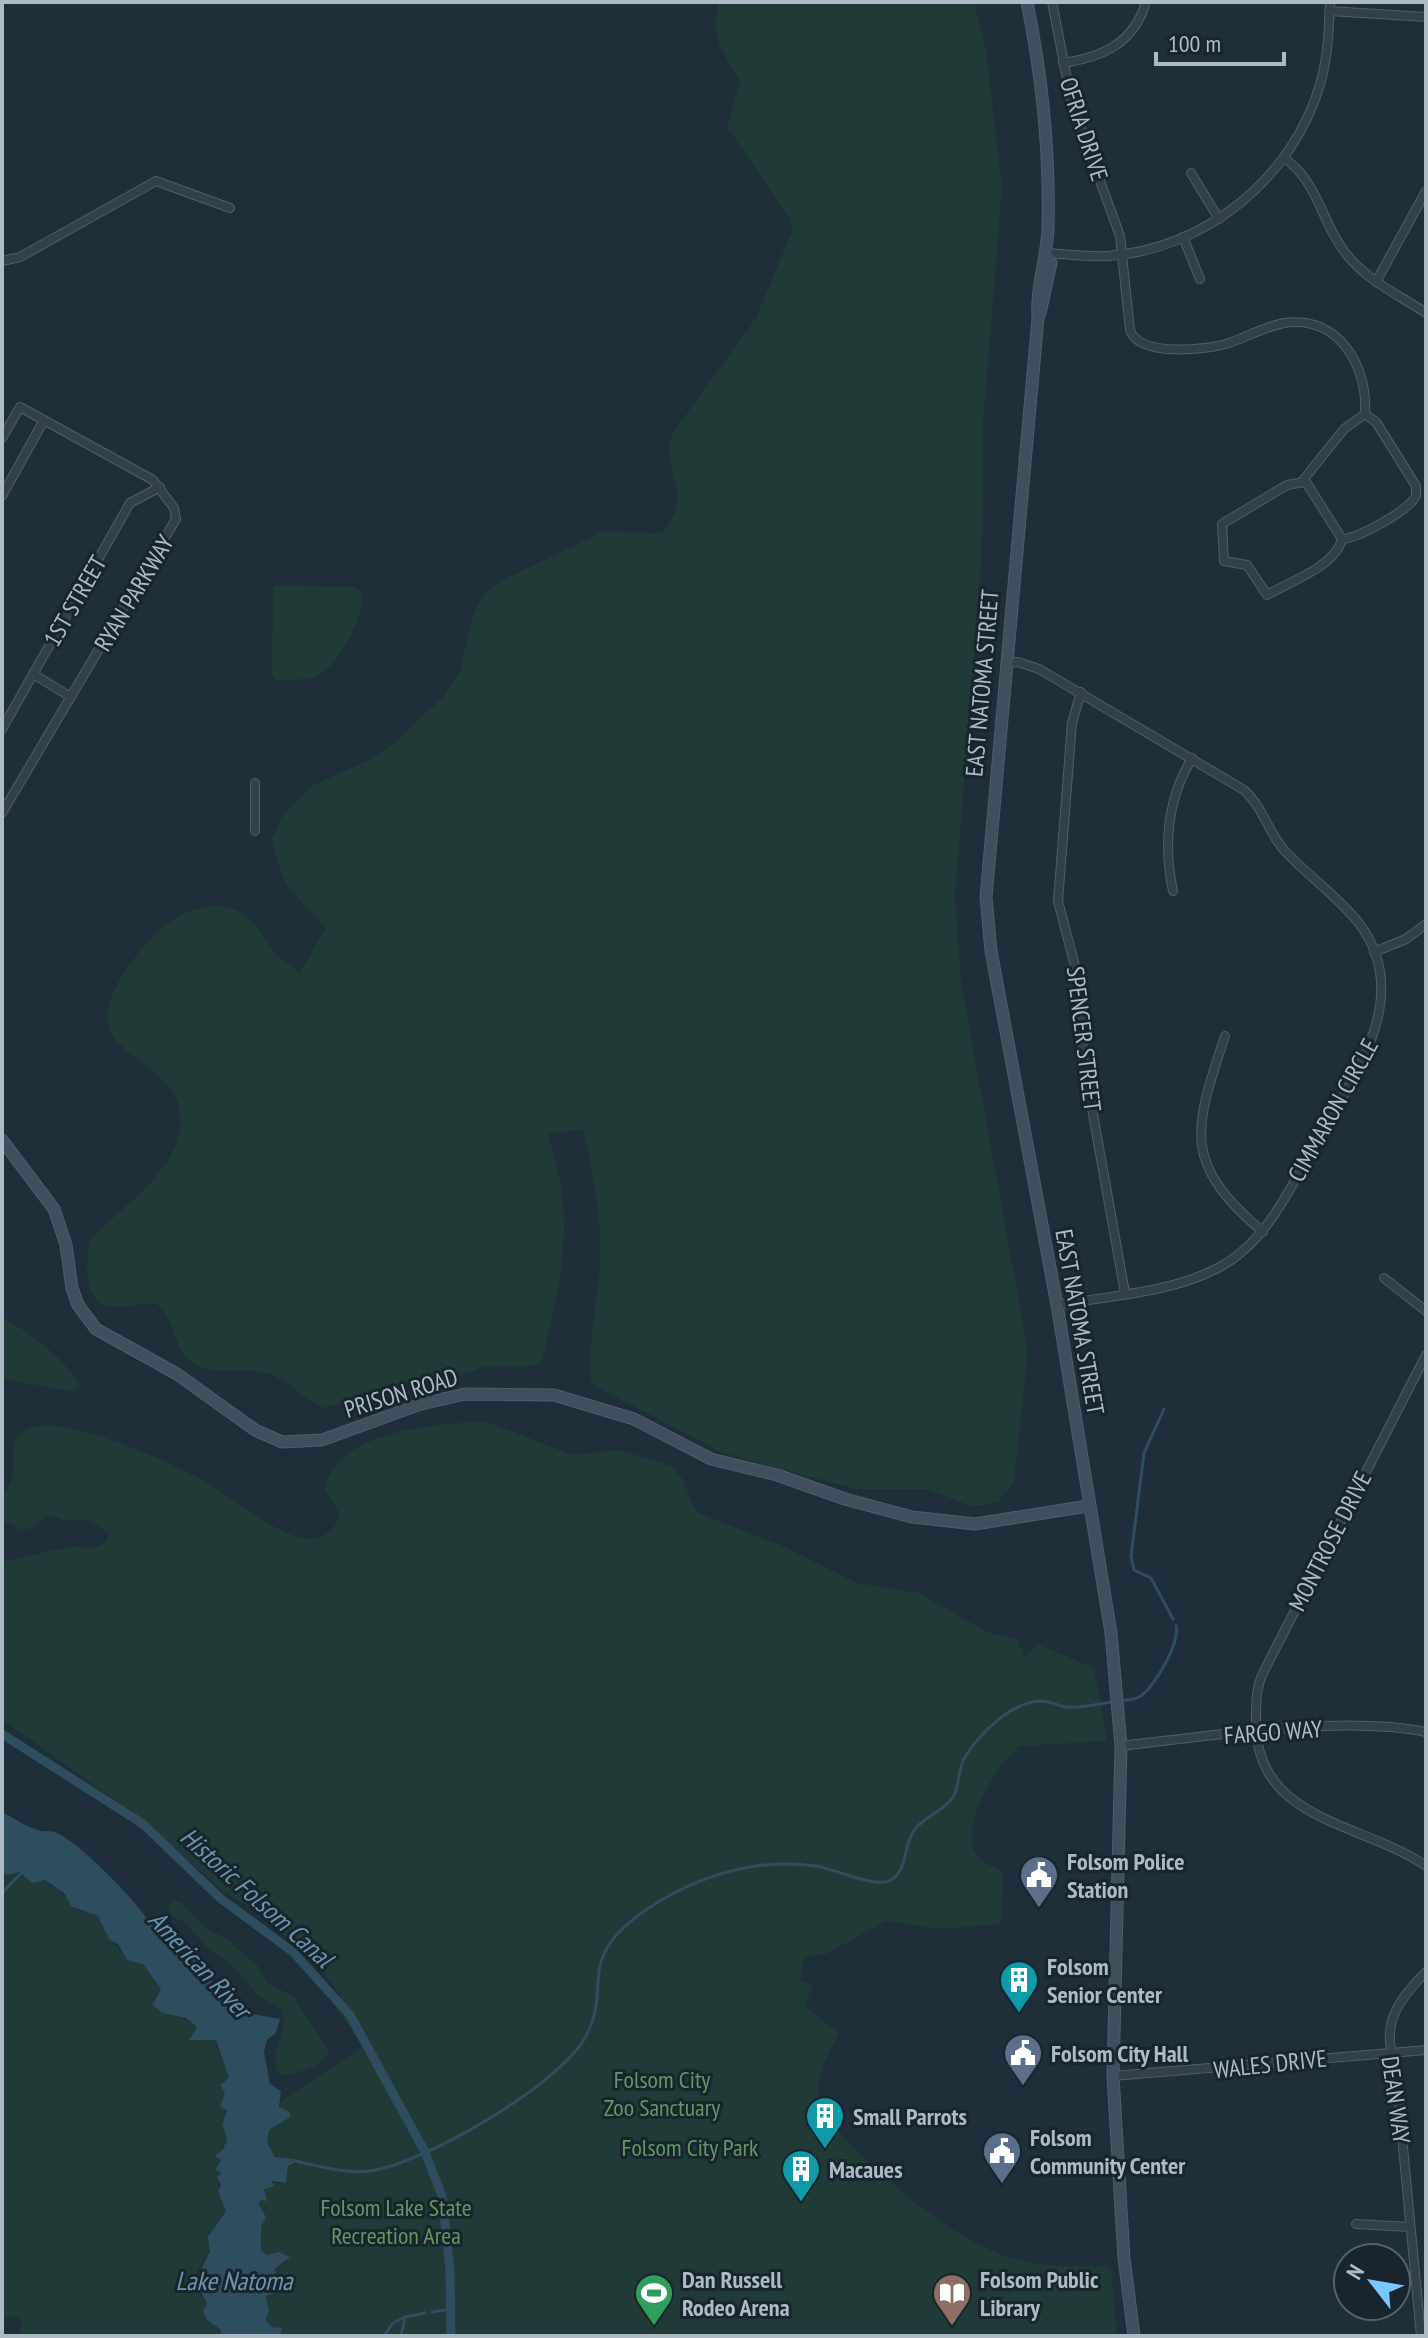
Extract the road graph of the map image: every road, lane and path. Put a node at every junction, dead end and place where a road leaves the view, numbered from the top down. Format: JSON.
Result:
{"nodes":[{"id":1,"x":1027,"y":2,"type":"edge"},
{"id":2,"x":1052,"y":2,"type":"edge"},
{"id":3,"x":1146,"y":2,"type":"edge"},
{"id":4,"x":1330,"y":6,"type":"edge"},
{"id":5,"x":1426,"y":17,"type":"edge"},
{"id":6,"x":1063,"y":63,"type":"junction"},
{"id":7,"x":1284,"y":158,"type":"junction"},
{"id":8,"x":1191,"y":173,"type":"dead end"},
{"id":9,"x":1426,"y":191,"type":"edge"},
{"id":10,"x":230,"y":208,"type":"dead end"},
{"id":11,"x":1219,"y":219,"type":"junction"},
{"id":12,"x":1183,"y":237,"type":"junction"},
{"id":13,"x":1046,"y":253,"type":"junction"},
{"id":14,"x":1122,"y":253,"type":"junction"},
{"id":15,"x":2,"y":261,"type":"edge"},
{"id":16,"x":1200,"y":279,"type":"dead end"},
{"id":17,"x":1376,"y":282,"type":"junction"},
{"id":18,"x":1426,"y":313,"type":"edge"},
{"id":19,"x":1365,"y":414,"type":"junction"},
{"id":20,"x":44,"y":420,"type":"junction"},
{"id":21,"x":2,"y":438,"type":"edge"},
{"id":22,"x":1304,"y":482,"type":"junction"},
{"id":23,"x":160,"y":487,"type":"junction"},
{"id":24,"x":2,"y":496,"type":"edge"},
{"id":25,"x":1342,"y":539,"type":"junction"},
{"id":26,"x":1006,"y":663,"type":"junction"},
{"id":27,"x":33,"y":674,"type":"junction"},
{"id":28,"x":1081,"y":692,"type":"junction"},
{"id":29,"x":71,"y":697,"type":"junction"},
{"id":30,"x":2,"y":729,"type":"edge"},
{"id":31,"x":1192,"y":758,"type":"junction"},
{"id":32,"x":255,"y":783,"type":"dead end"},
{"id":33,"x":2,"y":813,"type":"edge"},
{"id":34,"x":255,"y":831,"type":"dead end"},
{"id":35,"x":1173,"y":891,"type":"dead end"},
{"id":36,"x":1426,"y":924,"type":"edge"},
{"id":37,"x":1374,"y":952,"type":"junction"},
{"id":38,"x":1225,"y":1036,"type":"dead end"},
{"id":39,"x":2,"y":1140,"type":"edge"},
{"id":40,"x":1263,"y":1232,"type":"junction"},
{"id":41,"x":1384,"y":1278,"type":"dead end"},
{"id":42,"x":1125,"y":1293,"type":"junction"},
{"id":43,"x":1057,"y":1305,"type":"junction"},
{"id":44,"x":1426,"y":1311,"type":"edge"},
{"id":45,"x":1426,"y":1355,"type":"edge"},
{"id":46,"x":1088,"y":1506,"type":"junction"},
{"id":47,"x":1257,"y":1732,"type":"junction"},
{"id":48,"x":1426,"y":1732,"type":"edge"},
{"id":49,"x":1121,"y":1746,"type":"junction"},
{"id":50,"x":1426,"y":1866,"type":"edge"},
{"id":51,"x":1426,"y":1972,"type":"edge"},
{"id":52,"x":1426,"y":2050,"type":"edge"},
{"id":53,"x":1391,"y":2053,"type":"junction"},
{"id":54,"x":1113,"y":2076,"type":"junction"},
{"id":55,"x":1356,"y":2224,"type":"dead end"},
{"id":56,"x":1410,"y":2227,"type":"junction"},
{"id":57,"x":1134,"y":2336,"type":"edge"},
{"id":58,"x":1421,"y":2336,"type":"edge"}],
"edges":[{"from":1,"to":13,"type":"main road","name":"EAST NATOMA STREET"},
{"from":2,"to":6,"type":"street","name":"OFRIA DRIVE"},
{"from":3,"to":6,"type":"street"},
{"from":4,"to":5,"type":"street"},
{"from":4,"to":7,"type":"street"},
{"from":6,"to":14,"type":"street","name":"OFRIA DRIVE"},
{"from":7,"to":11,"type":"street"},
{"from":7,"to":17,"type":"street"},
{"from":8,"to":11,"type":"street"},
{"from":9,"to":17,"type":"street"},
{"from":10,"to":15,"type":"street"},
{"from":11,"to":12,"type":"street"},
{"from":12,"to":14,"type":"street"},
{"from":12,"to":16,"type":"street"},
{"from":13,"to":14,"type":"street"},
{"from":13,"to":26,"type":"main road","name":"EAST NATOMA STREET"},
{"from":14,"to":19,"type":"street","name":"OFRIA DRIVE"},
{"from":17,"to":18,"type":"street"},
{"from":19,"to":22,"type":"street"},
{"from":19,"to":25,"type":"street"},
{"from":20,"to":21,"type":"street"},
{"from":20,"to":23,"type":"street"},
{"from":20,"to":24,"type":"street"},
{"from":22,"to":25,"type":"street"},
{"from":22,"to":25,"type":"street"},
{"from":23,"to":27,"type":"street","name":"1ST STREET"},
{"from":23,"to":29,"type":"street","name":"RYAN PARKWAY"},
{"from":26,"to":28,"type":"street","name":"CIMMARON CIRCLE"},
{"from":26,"to":43,"type":"main road","name":"EAST NATOMA STREET"},
{"from":27,"to":29,"type":"street"},
{"from":27,"to":30,"type":"street","name":"1ST STREET"},
{"from":28,"to":31,"type":"street","name":"CIMMARON CIRCLE"},
{"from":28,"to":42,"type":"street","name":"SPENCER STREET"},
{"from":29,"to":33,"type":"street","name":"RYAN PARKWAY"},
{"from":31,"to":35,"type":"street"},
{"from":31,"to":37,"type":"street","name":"CIMMARON CIRCLE"},
{"from":32,"to":34,"type":"street"},
{"from":36,"to":37,"type":"street"},
{"from":37,"to":40,"type":"street","name":"CIMMARON CIRCLE"},
{"from":38,"to":40,"type":"street"},
{"from":39,"to":46,"type":"main road","name":"PRISON ROAD"},
{"from":40,"to":42,"type":"street","name":"CIMMARON CIRCLE"},
{"from":41,"to":44,"type":"street"},
{"from":42,"to":43,"type":"street","name":"CIMMARON CIRCLE"},
{"from":43,"to":46,"type":"main road","name":"EAST NATOMA STREET"},
{"from":45,"to":47,"type":"street","name":"MONTROSE DRIVE"},
{"from":46,"to":49,"type":"main road","name":"EAST NATOMA STREET"},
{"from":47,"to":48,"type":"street","name":"FARGO WAY"},
{"from":47,"to":49,"type":"street","name":"FARGO WAY"},
{"from":47,"to":50,"type":"street"},
{"from":49,"to":54,"type":"main road","name":"EAST NATOMA STREET"},
{"from":51,"to":53,"type":"street","name":"DEAN WAY"},
{"from":52,"to":53,"type":"street","name":"WALES DRIVE"},
{"from":53,"to":54,"type":"street","name":"WALES DRIVE"},
{"from":53,"to":56,"type":"street","name":"DEAN WAY"},
{"from":54,"to":57,"type":"main road","name":"EAST NATOMA STREET"},
{"from":55,"to":56,"type":"street"},
{"from":56,"to":58,"type":"street","name":"DEAN WAY"}]}
